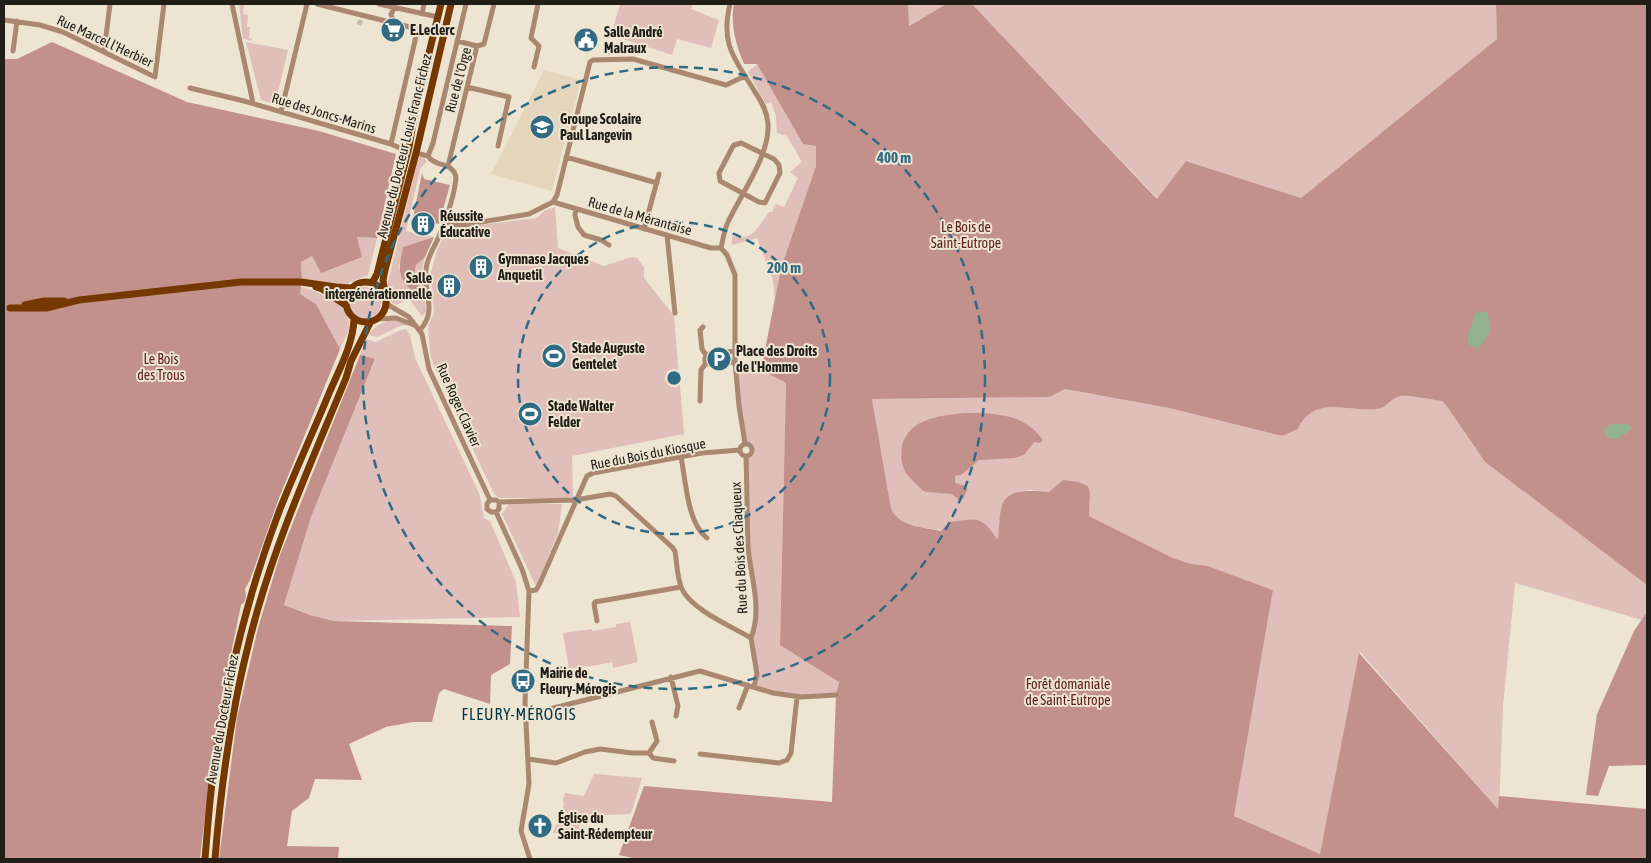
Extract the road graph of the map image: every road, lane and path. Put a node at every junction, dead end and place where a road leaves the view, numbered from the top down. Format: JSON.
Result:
{"nodes":[{"id":1,"x":110,"y":4,"type":"edge"},
{"id":2,"x":164,"y":4,"type":"edge"},
{"id":3,"x":232,"y":4,"type":"edge"},
{"id":4,"x":307,"y":4,"type":"edge"},
{"id":5,"x":317,"y":4,"type":"edge"},
{"id":6,"x":379,"y":4,"type":"edge"},
{"id":7,"x":424,"y":4,"type":"edge"},
{"id":8,"x":441,"y":4,"type":"edge"},
{"id":9,"x":451,"y":4,"type":"edge"},
{"id":10,"x":466,"y":4,"type":"edge"},
{"id":11,"x":494,"y":4,"type":"edge"},
{"id":12,"x":538,"y":4,"type":"edge"},
{"id":13,"x":730,"y":4,"type":"edge"},
{"id":14,"x":397,"y":8,"type":"junction"},
{"id":15,"x":422,"y":14,"type":"junction"},
{"id":16,"x":4,"y":20,"type":"edge"},
{"id":17,"x":17,"y":21,"type":"junction"},
{"id":18,"x":393,"y":22,"type":"junction"},
{"id":19,"x":440,"y":24,"type":"junction"},
{"id":20,"x":418,"y":28,"type":"junction"},
{"id":21,"x":457,"y":41,"type":"junction"},
{"id":22,"x":477,"y":46,"type":"junction"},
{"id":23,"x":13,"y":51,"type":"dead end"},
{"id":24,"x":104,"y":52,"type":"junction"},
{"id":25,"x":534,"y":67,"type":"dead end"},
{"id":26,"x":745,"y":76,"type":"junction"},
{"id":27,"x":467,"y":87,"type":"junction"},
{"id":28,"x":190,"y":88,"type":"dead end"},
{"id":29,"x":430,"y":93,"type":"junction"},
{"id":30,"x":253,"y":103,"type":"junction"},
{"id":31,"x":281,"y":112,"type":"junction"},
{"id":32,"x":391,"y":144,"type":"junction"},
{"id":33,"x":498,"y":146,"type":"dead end"},
{"id":34,"x":416,"y":153,"type":"junction"},
{"id":35,"x":763,"y":154,"type":"junction"},
{"id":36,"x":428,"y":156,"type":"junction"},
{"id":37,"x":566,"y":157,"type":"junction"},
{"id":38,"x":448,"y":166,"type":"junction"},
{"id":39,"x":659,"y":174,"type":"dead end"},
{"id":40,"x":657,"y":183,"type":"junction"},
{"id":41,"x":743,"y":194,"type":"junction"},
{"id":42,"x":396,"y":199,"type":"junction"},
{"id":43,"x":553,"y":202,"type":"junction"},
{"id":44,"x":576,"y":209,"type":"junction"},
{"id":45,"x":445,"y":222,"type":"junction"},
{"id":46,"x":644,"y":229,"type":"junction"},
{"id":47,"x":667,"y":236,"type":"junction"},
{"id":48,"x":609,"y":246,"type":"dead end"},
{"id":49,"x":721,"y":248,"type":"junction"},
{"id":50,"x":301,"y":282,"type":"junction"},
{"id":51,"x":372,"y":283,"type":"junction"},
{"id":52,"x":351,"y":288,"type":"junction"},
{"id":53,"x":386,"y":298,"type":"junction"},
{"id":54,"x":345,"y":305,"type":"junction"},
{"id":55,"x":7,"y":308,"type":"edge"},
{"id":56,"x":675,"y":313,"type":"dead end"},
{"id":57,"x":378,"y":318,"type":"junction"},
{"id":58,"x":354,"y":319,"type":"junction"},
{"id":59,"x":370,"y":322,"type":"junction"},
{"id":60,"x":703,"y":327,"type":"dead end"},
{"id":61,"x":419,"y":329,"type":"junction"},
{"id":62,"x":735,"y":352,"type":"junction"},
{"id":63,"x":706,"y":355,"type":"junction"},
{"id":64,"x":735,"y":362,"type":"junction"},
{"id":65,"x":706,"y":363,"type":"junction"},
{"id":66,"x":700,"y":401,"type":"dead end"},
{"id":67,"x":745,"y":444,"type":"junction"},
{"id":68,"x":740,"y":450,"type":"junction"},
{"id":69,"x":682,"y":457,"type":"junction"},
{"id":70,"x":746,"y":457,"type":"junction"},
{"id":71,"x":490,"y":500,"type":"junction"},
{"id":72,"x":575,"y":500,"type":"junction"},
{"id":73,"x":499,"y":502,"type":"junction"},
{"id":74,"x":496,"y":512,"type":"junction"},
{"id":75,"x":708,"y":538,"type":"dead end"},
{"id":76,"x":681,"y":587,"type":"junction"},
{"id":77,"x":529,"y":591,"type":"junction"},
{"id":78,"x":597,"y":621,"type":"dead end"},
{"id":79,"x":751,"y":638,"type":"junction"},
{"id":80,"x":671,"y":677,"type":"junction"},
{"id":81,"x":751,"y":686,"type":"junction"},
{"id":82,"x":836,"y":695,"type":"dead end"},
{"id":83,"x":798,"y":697,"type":"junction"},
{"id":84,"x":739,"y":708,"type":"dead end"},
{"id":85,"x":526,"y":715,"type":"junction"},
{"id":86,"x":676,"y":716,"type":"dead end"},
{"id":87,"x":652,"y":722,"type":"dead end"},
{"id":88,"x":649,"y":753,"type":"junction"},
{"id":89,"x":700,"y":754,"type":"dead end"},
{"id":90,"x":528,"y":759,"type":"junction"},
{"id":91,"x":674,"y":761,"type":"dead end"},
{"id":92,"x":205,"y":859,"type":"edge"},
{"id":93,"x":215,"y":859,"type":"edge"},
{"id":94,"x":530,"y":859,"type":"edge"}],
"edges":[{"from":1,"to":24,"type":"street"},
{"from":2,"to":24,"type":"street","name":"Rue Marcel l'Herbier"},
{"from":3,"to":30,"type":"street"},
{"from":4,"to":31,"type":"street"},
{"from":5,"to":18,"type":"street"},
{"from":6,"to":14,"type":"street"},
{"from":7,"to":15,"type":"street"},
{"from":8,"to":19,"type":"main road","name":"Avenue du Docteur Louis Franc Fichez"},
{"from":9,"to":19,"type":"main road","name":"Avenue du Docteur Louis Franc Fichez"},
{"from":10,"to":21,"type":"street"},
{"from":11,"to":22,"type":"street","name":"Rue de l'Orge"},
{"from":12,"to":25,"type":"street"},
{"from":13,"to":26,"type":"street"},
{"from":14,"to":15,"type":"street"},
{"from":14,"to":18,"type":"street"},
{"from":15,"to":19,"type":"street"},
{"from":16,"to":17,"type":"street","name":"Rue Marcel l'Herbier"},
{"from":17,"to":23,"type":"street"},
{"from":17,"to":24,"type":"street","name":"Rue Marcel l'Herbier"},
{"from":18,"to":20,"type":"street"},
{"from":19,"to":20,"type":"street"},
{"from":19,"to":29,"type":"main road","name":"Avenue du Docteur Louis Franc Fichez"},
{"from":19,"to":29,"type":"main road"},
{"from":19,"to":42,"type":"main road","name":"Avenue du Docteur Louis Franc Fichez"},
{"from":20,"to":32,"type":"street"},
{"from":21,"to":22,"type":"street"},
{"from":21,"to":36,"type":"street"},
{"from":22,"to":27,"type":"street","name":"Rue de l'Orge"},
{"from":26,"to":35,"type":"street"},
{"from":26,"to":37,"type":"street"},
{"from":27,"to":33,"type":"street"},
{"from":27,"to":38,"type":"street","name":"Rue de l'Orge"},
{"from":28,"to":30,"type":"street","name":"Rue des Joncs-Marins"},
{"from":29,"to":34,"type":"main road","name":"Avenue du Docteur Louis Franc Fichez"},
{"from":30,"to":31,"type":"street","name":"Rue des Joncs-Marins"},
{"from":31,"to":32,"type":"street","name":"Rue des Joncs-Marins"},
{"from":32,"to":42,"type":"street","name":"Rue des Joncs-Marins"},
{"from":34,"to":36,"type":"street"},
{"from":34,"to":53,"type":"main road","name":"Avenue du Docteur Louis Franc Fichez"},
{"from":35,"to":41,"type":"street"},
{"from":35,"to":41,"type":"street"},
{"from":35,"to":41,"type":"street"},
{"from":36,"to":38,"type":"street"},
{"from":37,"to":40,"type":"street"},
{"from":37,"to":43,"type":"street"},
{"from":38,"to":45,"type":"street"},
{"from":39,"to":40,"type":"street"},
{"from":40,"to":46,"type":"street"},
{"from":41,"to":49,"type":"street"},
{"from":42,"to":51,"type":"main road","name":"Avenue du Docteur Louis Franc Fichez"},
{"from":43,"to":44,"type":"street","name":"Rue de la Mérantaise"},
{"from":43,"to":45,"type":"street"},
{"from":44,"to":46,"type":"street","name":"Rue de la Mérantaise"},
{"from":44,"to":48,"type":"street"},
{"from":45,"to":61,"type":"street"},
{"from":46,"to":47,"type":"street","name":"Rue de la Mérantaise"},
{"from":47,"to":49,"type":"street","name":"Rue de la Mérantaise"},
{"from":47,"to":56,"type":"street"},
{"from":49,"to":62,"type":"street"},
{"from":50,"to":52,"type":"main road"},
{"from":50,"to":54,"type":"main road"},
{"from":50,"to":55,"type":"main road"},
{"from":51,"to":52,"type":"main road"},
{"from":51,"to":53,"type":"main road"},
{"from":52,"to":54,"type":"main road"},
{"from":53,"to":57,"type":"main road"},
{"from":53,"to":61,"type":"street"},
{"from":54,"to":58,"type":"main road"},
{"from":57,"to":59,"type":"main road"},
{"from":57,"to":61,"type":"street"},
{"from":58,"to":59,"type":"main road"},
{"from":58,"to":92,"type":"main road"},
{"from":59,"to":93,"type":"main road","name":"Avenue du Docteur Fichez"},
{"from":60,"to":63,"type":"street"},
{"from":61,"to":71,"type":"street","name":"Rue Roger Clavier"},
{"from":62,"to":63,"type":"street"},
{"from":62,"to":64,"type":"street"},
{"from":63,"to":65,"type":"street"},
{"from":64,"to":65,"type":"street"},
{"from":64,"to":67,"type":"street"},
{"from":65,"to":66,"type":"street"},
{"from":67,"to":68,"type":"street"},
{"from":67,"to":70,"type":"street"},
{"from":68,"to":69,"type":"street","name":"Rue du Bois du Kiosque"},
{"from":68,"to":70,"type":"street"},
{"from":69,"to":72,"type":"street","name":"Rue du Bois du Kiosque"},
{"from":69,"to":75,"type":"street"},
{"from":70,"to":79,"type":"street","name":"Rue du Bois des Chaqueux"},
{"from":71,"to":73,"type":"street"},
{"from":71,"to":74,"type":"street"},
{"from":72,"to":73,"type":"street"},
{"from":72,"to":76,"type":"street"},
{"from":72,"to":77,"type":"street"},
{"from":73,"to":74,"type":"street"},
{"from":74,"to":77,"type":"street"},
{"from":76,"to":78,"type":"street"},
{"from":76,"to":79,"type":"street"},
{"from":77,"to":85,"type":"street"},
{"from":79,"to":81,"type":"street","name":"Rue du Bois des Chaqueux"},
{"from":80,"to":81,"type":"street"},
{"from":80,"to":85,"type":"street"},
{"from":80,"to":86,"type":"street"},
{"from":81,"to":83,"type":"street"},
{"from":81,"to":84,"type":"street"},
{"from":82,"to":83,"type":"street"},
{"from":83,"to":89,"type":"street"},
{"from":85,"to":90,"type":"street"},
{"from":87,"to":88,"type":"street"},
{"from":88,"to":90,"type":"street"},
{"from":88,"to":91,"type":"street"},
{"from":90,"to":94,"type":"street"}]}
